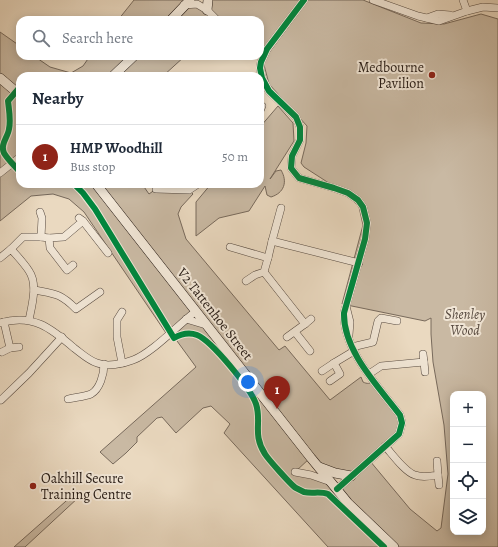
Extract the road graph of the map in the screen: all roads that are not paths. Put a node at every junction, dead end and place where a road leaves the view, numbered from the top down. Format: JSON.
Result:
{"nodes":[{"id":1,"x":208,"y":0,"type":"edge"},
{"id":2,"x":304,"y":0,"type":"edge"},
{"id":3,"x":373,"y":0,"type":"edge"},
{"id":4,"x":463,"y":0,"type":"edge"},
{"id":5,"x":187,"y":3,"type":"edge"},
{"id":6,"x":498,"y":8,"type":"edge"},
{"id":7,"x":207,"y":10,"type":"junction"},
{"id":8,"x":467,"y":11,"type":"junction"},
{"id":9,"x":175,"y":16,"type":"edge"},
{"id":10,"x":213,"y":16,"type":"edge"},
{"id":11,"x":264,"y":51,"type":"edge"},
{"id":12,"x":130,"y":60,"type":"edge"},
{"id":13,"x":261,"y":60,"type":"edge"},
{"id":14,"x":117,"y":72,"type":"edge"},
{"id":15,"x":260,"y":72,"type":"edge"},
{"id":16,"x":0,"y":78,"type":"edge"},
{"id":17,"x":264,"y":83,"type":"edge"},
{"id":18,"x":16,"y":91,"type":"edge"},
{"id":19,"x":16,"y":159,"type":"edge"},
{"id":20,"x":2,"y":171,"type":"edge"},
{"id":21,"x":99,"y":188,"type":"edge"},
{"id":22,"x":192,"y":188,"type":"edge"},
{"id":23,"x":156,"y":189,"type":"dead end"},
{"id":24,"x":281,"y":208,"type":"dead end"},
{"id":25,"x":40,"y":212,"type":"dead end"},
{"id":26,"x":45,"y":238,"type":"junction"},
{"id":27,"x":272,"y":241,"type":"junction"},
{"id":28,"x":230,"y":247,"type":"dead end"},
{"id":29,"x":11,"y":249,"type":"junction"},
{"id":30,"x":108,"y":253,"type":"dead end"},
{"id":31,"x":0,"y":258,"type":"edge"},
{"id":32,"x":268,"y":258,"type":"junction"},
{"id":33,"x":359,"y":263,"type":"junction"},
{"id":34,"x":67,"y":270,"type":"dead end"},
{"id":35,"x":264,"y":272,"type":"junction"},
{"id":36,"x":246,"y":281,"type":"dead end"},
{"id":37,"x":34,"y":290,"type":"junction"},
{"id":38,"x":100,"y":292,"type":"dead end"},
{"id":39,"x":122,"y":312,"type":"dead end"},
{"id":40,"x":195,"y":312,"type":"junction"},
{"id":41,"x":186,"y":319,"type":"junction"},
{"id":42,"x":29,"y":320,"type":"junction"},
{"id":43,"x":397,"y":320,"type":"dead end"},
{"id":44,"x":2,"y":322,"type":"edge"},
{"id":45,"x":206,"y":325,"type":"junction"},
{"id":46,"x":295,"y":332,"type":"junction"},
{"id":47,"x":287,"y":337,"type":"dead end"},
{"id":48,"x":62,"y":338,"type":"junction"},
{"id":49,"x":19,"y":347,"type":"dead end"},
{"id":50,"x":10,"y":348,"type":"junction"},
{"id":51,"x":353,"y":349,"type":"junction"},
{"id":52,"x":310,"y":351,"type":"dead end"},
{"id":53,"x":2,"y":352,"type":"dead end"},
{"id":54,"x":423,"y":354,"type":"dead end"},
{"id":55,"x":424,"y":362,"type":"junction"},
{"id":56,"x":334,"y":363,"type":"junction"},
{"id":57,"x":104,"y":364,"type":"junction"},
{"id":58,"x":122,"y":364,"type":"junction"},
{"id":59,"x":322,"y":371,"type":"dead end"},
{"id":60,"x":425,"y":372,"type":"dead end"},
{"id":61,"x":369,"y":374,"type":"junction"},
{"id":62,"x":330,"y":381,"type":"dead end"},
{"id":63,"x":68,"y":399,"type":"dead end"},
{"id":64,"x":1,"y":400,"type":"edge"},
{"id":65,"x":385,"y":446,"type":"junction"},
{"id":66,"x":436,"y":461,"type":"dead end"},
{"id":67,"x":318,"y":466,"type":"junction"},
{"id":68,"x":295,"y":472,"type":"dead end"},
{"id":69,"x":438,"y":475,"type":"junction"},
{"id":70,"x":351,"y":476,"type":"junction"},
{"id":71,"x":439,"y":485,"type":"dead end"},
{"id":72,"x":334,"y":486,"type":"junction"},
{"id":73,"x":394,"y":547,"type":"edge"}],
"edges":[{"from":1,"to":7,"type":"street"},
{"from":2,"to":11,"type":"street"},
{"from":3,"to":8,"type":"street"},
{"from":4,"to":8,"type":"street"},
{"from":5,"to":7,"type":"street"},
{"from":5,"to":9,"type":"street"},
{"from":6,"to":8,"type":"street"},
{"from":7,"to":10,"type":"street"},
{"from":12,"to":14,"type":"street"},
{"from":13,"to":15,"type":"street"},
{"from":16,"to":18,"type":"street"},
{"from":17,"to":33,"type":"street"},
{"from":19,"to":20,"type":"street"},
{"from":21,"to":40,"type":"street","name":"V2 Tattenhoe Street"},
{"from":22,"to":23,"type":"street"},
{"from":24,"to":27,"type":"street"},
{"from":25,"to":26,"type":"street"},
{"from":26,"to":29,"type":"street"},
{"from":26,"to":30,"type":"street"},
{"from":26,"to":34,"type":"street"},
{"from":27,"to":32,"type":"street"},
{"from":27,"to":33,"type":"street"},
{"from":28,"to":32,"type":"street"},
{"from":29,"to":31,"type":"street"},
{"from":29,"to":37,"type":"street"},
{"from":32,"to":35,"type":"street"},
{"from":33,"to":51,"type":"street"},
{"from":35,"to":36,"type":"street"},
{"from":35,"to":46,"type":"street"},
{"from":37,"to":38,"type":"street"},
{"from":37,"to":42,"type":"street"},
{"from":39,"to":58,"type":"street"},
{"from":40,"to":41,"type":"street"},
{"from":40,"to":45,"type":"street","name":"V2 Tattenhoe Street"},
{"from":41,"to":45,"type":"street"},
{"from":41,"to":58,"type":"street"},
{"from":42,"to":44,"type":"street"},
{"from":42,"to":48,"type":"street"},
{"from":43,"to":51,"type":"street"},
{"from":44,"to":50,"type":"street"},
{"from":45,"to":67,"type":"street","name":"V2 Tattenhoe Street"},
{"from":46,"to":47,"type":"street"},
{"from":46,"to":52,"type":"street"},
{"from":48,"to":57,"type":"street"},
{"from":48,"to":64,"type":"street"},
{"from":49,"to":50,"type":"street"},
{"from":50,"to":53,"type":"street"},
{"from":51,"to":56,"type":"street"},
{"from":51,"to":61,"type":"street"},
{"from":54,"to":55,"type":"street"},
{"from":55,"to":60,"type":"street"},
{"from":55,"to":61,"type":"street"},
{"from":56,"to":59,"type":"street"},
{"from":56,"to":62,"type":"street"},
{"from":57,"to":58,"type":"street"},
{"from":57,"to":63,"type":"street"},
{"from":61,"to":65,"type":"street"},
{"from":65,"to":69,"type":"street"},
{"from":65,"to":70,"type":"street"},
{"from":66,"to":69,"type":"street"},
{"from":67,"to":70,"type":"street"},
{"from":67,"to":72,"type":"street","name":"V2 Tattenhoe Street"},
{"from":68,"to":72,"type":"street"},
{"from":69,"to":71,"type":"street"},
{"from":70,"to":72,"type":"street"},
{"from":72,"to":73,"type":"street","name":"V2 Tattenhoe Street"}]}
